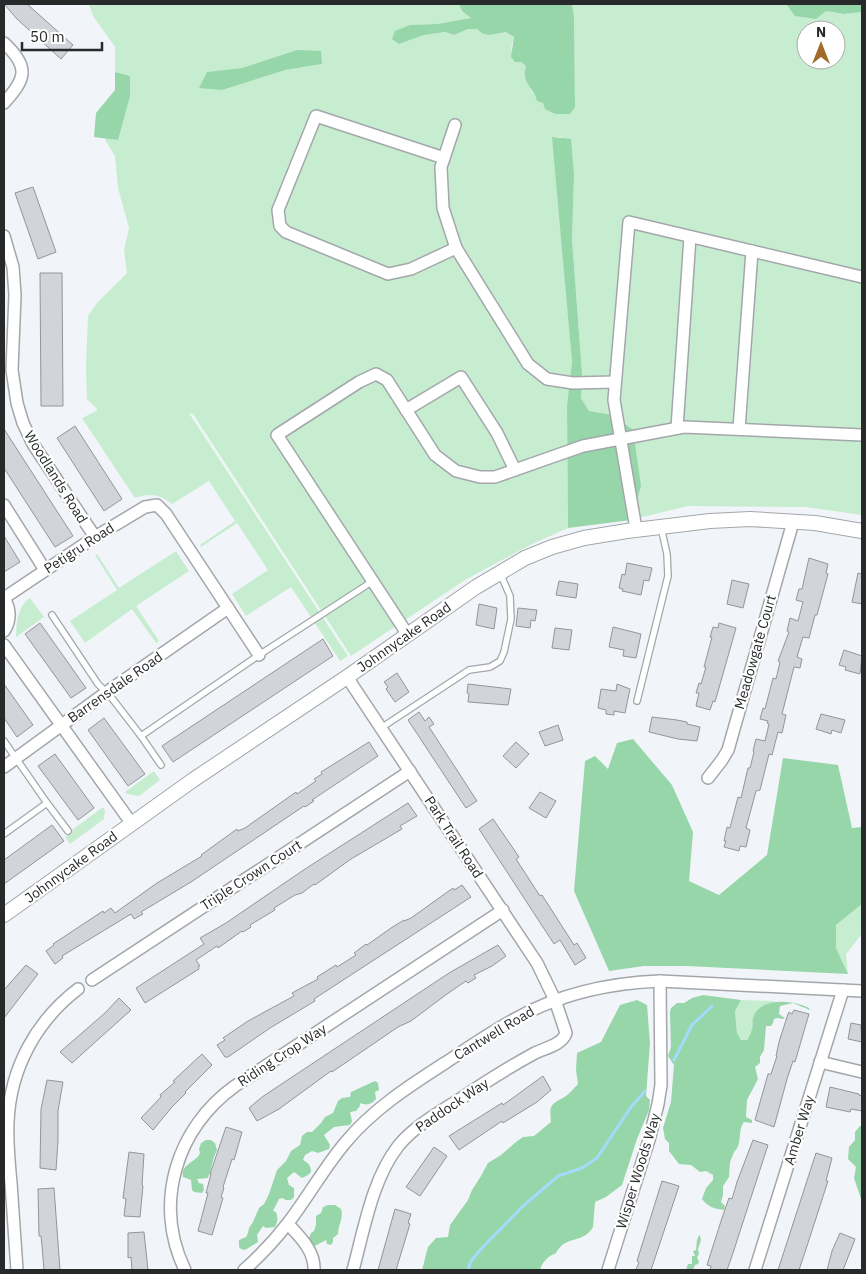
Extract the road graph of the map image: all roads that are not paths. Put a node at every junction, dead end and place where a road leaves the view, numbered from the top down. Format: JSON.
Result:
{"nodes":[{"id":1,"x":4,"y":43,"type":"edge"},
{"id":2,"x":4,"y":103,"type":"edge"},
{"id":3,"x":455,"y":125,"type":"dead end"},
{"id":4,"x":444,"y":158,"type":"junction"},
{"id":5,"x":4,"y":236,"type":"edge"},
{"id":6,"x":690,"y":237,"type":"junction"},
{"id":7,"x":456,"y":248,"type":"junction"},
{"id":8,"x":752,"y":251,"type":"junction"},
{"id":9,"x":862,"y":277,"type":"edge"},
{"id":10,"x":8,"y":327,"type":"edge"},
{"id":11,"x":615,"y":382,"type":"junction"},
{"id":12,"x":406,"y":410,"type":"junction"},
{"id":13,"x":677,"y":428,"type":"junction"},
{"id":14,"x":739,"y":428,"type":"junction"},
{"id":15,"x":862,"y":435,"type":"edge"},
{"id":16,"x":621,"y":440,"type":"junction"},
{"id":17,"x":515,"y":470,"type":"junction"},
{"id":18,"x":4,"y":505,"type":"edge"},
{"id":19,"x":793,"y":522,"type":"junction"},
{"id":20,"x":661,"y":526,"type":"junction"},
{"id":21,"x":636,"y":529,"type":"junction"},
{"id":22,"x":862,"y":531,"type":"edge"},
{"id":23,"x":95,"y":537,"type":"junction"},
{"id":24,"x":45,"y":570,"type":"junction"},
{"id":25,"x":499,"y":572,"type":"junction"},
{"id":26,"x":373,"y":581,"type":"junction"},
{"id":27,"x":4,"y":598,"type":"edge"},
{"id":28,"x":228,"y":608,"type":"junction"},
{"id":29,"x":52,"y":615,"type":"dead end"},
{"id":30,"x":4,"y":631,"type":"edge"},
{"id":31,"x":408,"y":635,"type":"junction"},
{"id":32,"x":4,"y":645,"type":"edge"},
{"id":33,"x":259,"y":655,"type":"junction"},
{"id":34,"x":348,"y":677,"type":"junction"},
{"id":35,"x":107,"y":692,"type":"junction"},
{"id":36,"x":637,"y":701,"type":"dead end"},
{"id":37,"x":62,"y":725,"type":"junction"},
{"id":38,"x":381,"y":728,"type":"junction"},
{"id":39,"x":141,"y":736,"type":"junction"},
{"id":40,"x":4,"y":741,"type":"edge"},
{"id":41,"x":16,"y":758,"type":"junction"},
{"id":42,"x":161,"y":765,"type":"dead end"},
{"id":43,"x":4,"y":767,"type":"edge"},
{"id":44,"x":410,"y":771,"type":"junction"},
{"id":45,"x":708,"y":778,"type":"dead end"},
{"id":46,"x":47,"y":803,"type":"junction"},
{"id":47,"x":132,"y":824,"type":"junction"},
{"id":48,"x":68,"y":831,"type":"dead end"},
{"id":49,"x":4,"y":834,"type":"edge"},
{"id":50,"x":502,"y":910,"type":"junction"},
{"id":51,"x":4,"y":915,"type":"edge"},
{"id":52,"x":92,"y":980,"type":"dead end"},
{"id":53,"x":660,"y":981,"type":"junction"},
{"id":54,"x":78,"y":989,"type":"dead end"},
{"id":55,"x":843,"y":990,"type":"junction"},
{"id":56,"x":862,"y":991,"type":"edge"},
{"id":57,"x":555,"y":1000,"type":"junction"},
{"id":58,"x":820,"y":1062,"type":"junction"},
{"id":59,"x":862,"y":1072,"type":"edge"},
{"id":60,"x":288,"y":1224,"type":"junction"},
{"id":61,"x":17,"y":1270,"type":"edge"},
{"id":62,"x":185,"y":1270,"type":"edge"},
{"id":63,"x":244,"y":1270,"type":"edge"},
{"id":64,"x":314,"y":1270,"type":"edge"},
{"id":65,"x":353,"y":1270,"type":"edge"},
{"id":66,"x":608,"y":1270,"type":"edge"},
{"id":67,"x":755,"y":1270,"type":"edge"}],
"edges":[{"from":1,"to":2,"type":"street"},
{"from":3,"to":4,"type":"street"},
{"from":4,"to":7,"type":"street"},
{"from":4,"to":7,"type":"street"},
{"from":5,"to":10,"type":"street","name":"Woodlands Road"},
{"from":6,"to":8,"type":"street"},
{"from":6,"to":11,"type":"street"},
{"from":6,"to":13,"type":"street"},
{"from":7,"to":11,"type":"street"},
{"from":8,"to":9,"type":"street"},
{"from":8,"to":14,"type":"street"},
{"from":10,"to":23,"type":"street","name":"Woodlands Road"},
{"from":11,"to":16,"type":"street"},
{"from":12,"to":17,"type":"street"},
{"from":12,"to":17,"type":"street"},
{"from":12,"to":26,"type":"street"},
{"from":13,"to":14,"type":"street"},
{"from":13,"to":16,"type":"street"},
{"from":14,"to":15,"type":"street"},
{"from":16,"to":17,"type":"street"},
{"from":16,"to":21,"type":"street"},
{"from":18,"to":24,"type":"street"},
{"from":19,"to":20,"type":"street","name":"Johnnycake Road"},
{"from":19,"to":22,"type":"street","name":"Johnnycake Road"},
{"from":19,"to":45,"type":"street","name":"Meadowgate Court"},
{"from":20,"to":21,"type":"street","name":"Johnnycake Road"},
{"from":20,"to":36,"type":"lane"},
{"from":21,"to":25,"type":"street","name":"Johnnycake Road"},
{"from":23,"to":24,"type":"street","name":"Petigru Road"},
{"from":23,"to":28,"type":"street","name":"Petigru Road"},
{"from":24,"to":27,"type":"street","name":"Petigru Road"},
{"from":25,"to":31,"type":"street","name":"Johnnycake Road"},
{"from":25,"to":38,"type":"lane"},
{"from":26,"to":31,"type":"street"},
{"from":26,"to":33,"type":"lane"},
{"from":27,"to":30,"type":"street"},
{"from":28,"to":33,"type":"street"},
{"from":28,"to":35,"type":"street","name":"Barrensdale Road"},
{"from":29,"to":35,"type":"lane"},
{"from":31,"to":34,"type":"street","name":"Johnnycake Road"},
{"from":32,"to":37,"type":"street"},
{"from":33,"to":39,"type":"lane"},
{"from":34,"to":38,"type":"street","name":"Park Trail Road"},
{"from":34,"to":47,"type":"street","name":"Johnnycake Road"},
{"from":35,"to":37,"type":"street","name":"Barrensdale Road"},
{"from":35,"to":39,"type":"lane"},
{"from":37,"to":41,"type":"street","name":"Barrensdale Road"},
{"from":37,"to":47,"type":"street"},
{"from":38,"to":44,"type":"street","name":"Park Trail Road"},
{"from":39,"to":42,"type":"lane"},
{"from":40,"to":41,"type":"lane"},
{"from":41,"to":43,"type":"street","name":"Barrensdale Road"},
{"from":41,"to":46,"type":"lane"},
{"from":44,"to":50,"type":"street","name":"Park Trail Road"},
{"from":44,"to":52,"type":"street","name":"Triple Crown Court"},
{"from":46,"to":48,"type":"lane"},
{"from":46,"to":49,"type":"lane"},
{"from":47,"to":51,"type":"street","name":"Johnnycake Road"},
{"from":50,"to":57,"type":"street","name":"Park Trail Road"},
{"from":50,"to":62,"type":"street","name":"Riding Crop Way"},
{"from":53,"to":55,"type":"street","name":"Cantwell Road"},
{"from":53,"to":57,"type":"street","name":"Cantwell Road"},
{"from":53,"to":66,"type":"street","name":"Wisper Woods Way"},
{"from":54,"to":61,"type":"street"},
{"from":55,"to":56,"type":"street","name":"Cantwell Road"},
{"from":55,"to":58,"type":"street","name":"Amber Way"},
{"from":57,"to":60,"type":"street","name":"Cantwell Road"},
{"from":57,"to":65,"type":"street","name":"Paddock Way"},
{"from":58,"to":59,"type":"street"},
{"from":58,"to":67,"type":"street","name":"Amber Way"},
{"from":60,"to":63,"type":"street","name":"Cantwell Road"},
{"from":60,"to":64,"type":"street"}]}
